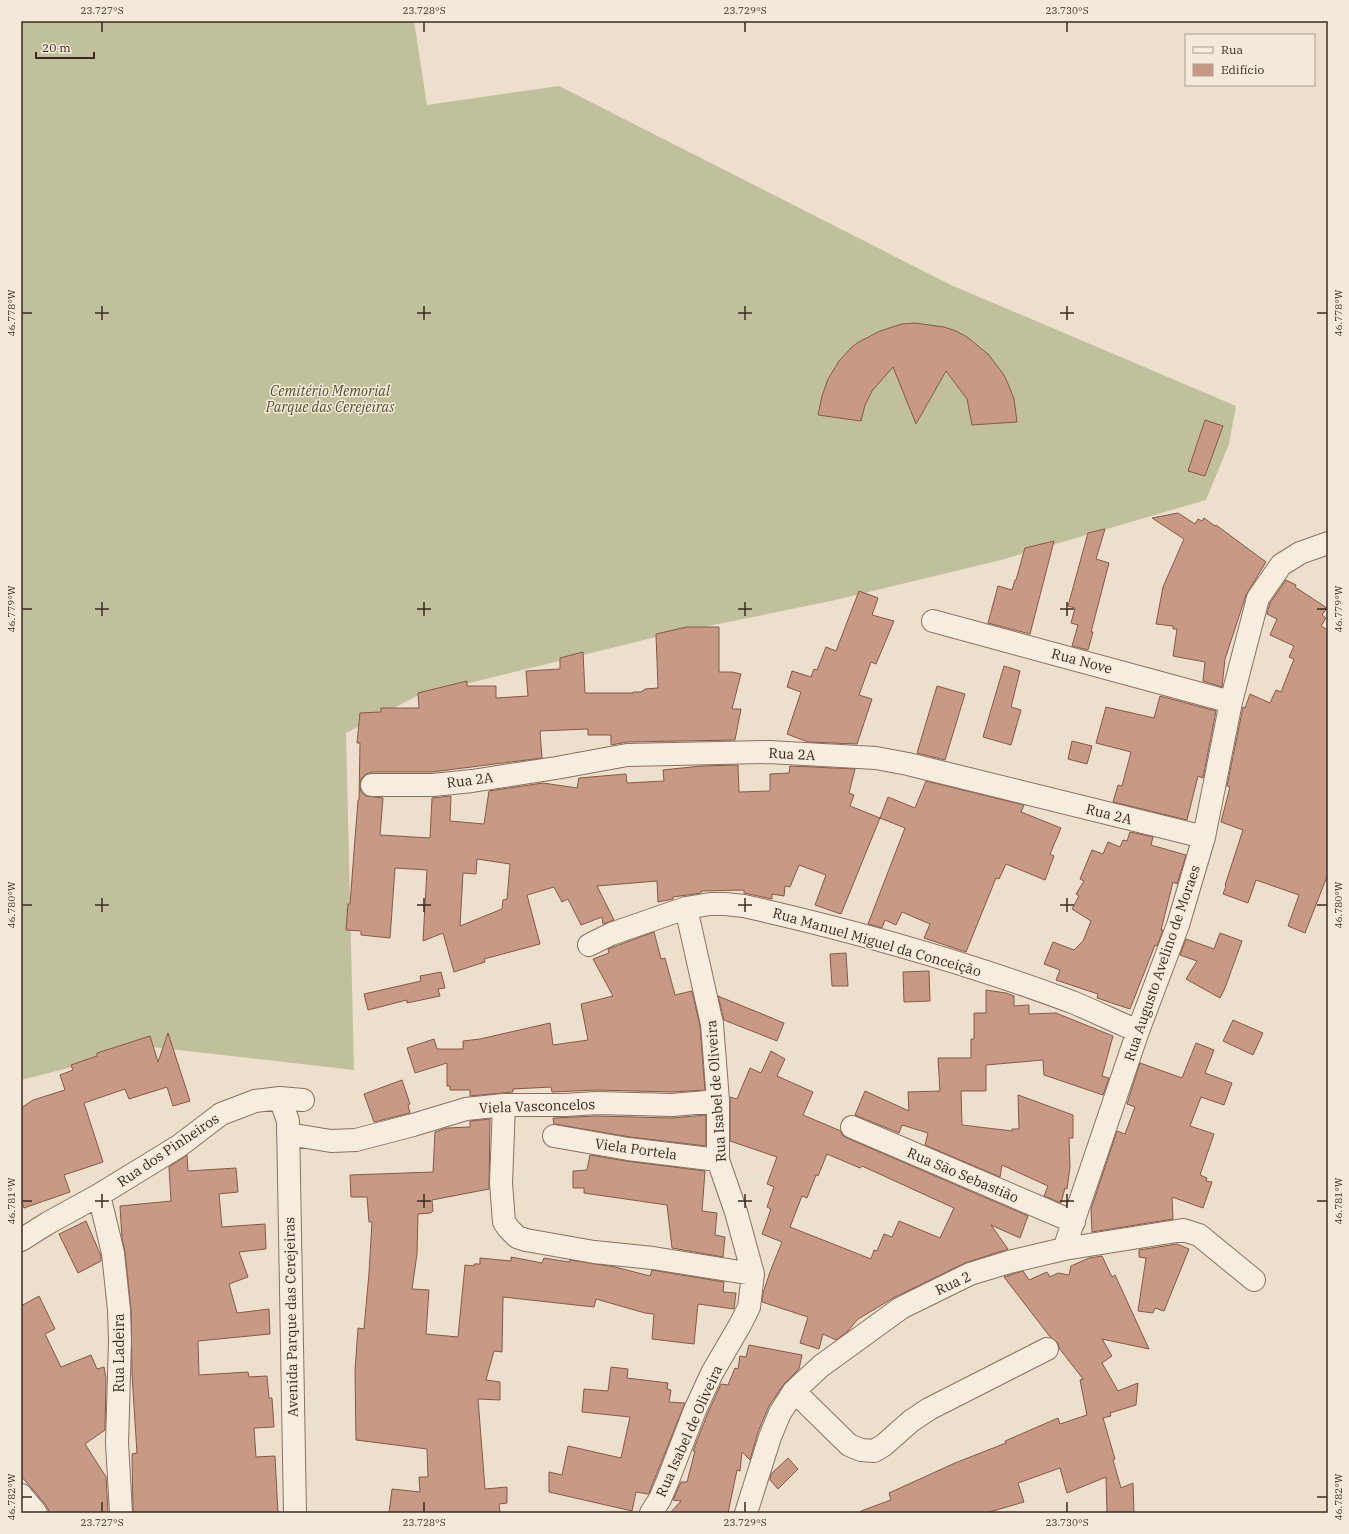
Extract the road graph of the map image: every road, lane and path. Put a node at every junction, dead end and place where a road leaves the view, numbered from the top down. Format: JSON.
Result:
{"nodes":[{"id":1,"x":1328,"y":543,"type":"edge"},
{"id":2,"x":933,"y":621,"type":"dead end"},
{"id":3,"x":1231,"y":702,"type":"junction"},
{"id":4,"x":372,"y":786,"type":"dead end"},
{"id":5,"x":1204,"y":837,"type":"junction"},
{"id":6,"x":686,"y":908,"type":"junction"},
{"id":7,"x":589,"y":945,"type":"dead end"},
{"id":8,"x":1138,"y":1031,"type":"junction"},
{"id":9,"x":280,"y":1098,"type":"junction"},
{"id":10,"x":718,"y":1101,"type":"junction"},
{"id":11,"x":504,"y":1105,"type":"junction"},
{"id":12,"x":288,"y":1127,"type":"junction"},
{"id":13,"x":852,"y":1127,"type":"dead end"},
{"id":14,"x":554,"y":1136,"type":"dead end"},
{"id":15,"x":718,"y":1160,"type":"junction"},
{"id":16,"x":99,"y":1195,"type":"junction"},
{"id":17,"x":1074,"y":1222,"type":"junction"},
{"id":18,"x":21,"y":1240,"type":"edge"},
{"id":19,"x":1064,"y":1249,"type":"junction"},
{"id":20,"x":753,"y":1274,"type":"junction"},
{"id":21,"x":1254,"y":1280,"type":"dead end"},
{"id":22,"x":1047,"y":1349,"type":"dead end"},
{"id":23,"x":794,"y":1391,"type":"junction"},
{"id":24,"x":21,"y":1495,"type":"edge"},
{"id":25,"x":36,"y":1513,"type":"edge"},
{"id":26,"x":121,"y":1513,"type":"edge"},
{"id":27,"x":295,"y":1513,"type":"edge"},
{"id":28,"x":651,"y":1513,"type":"edge"},
{"id":29,"x":746,"y":1513,"type":"edge"}],
"edges":[{"from":1,"to":3,"type":"street","name":"Rua Augusto Avelino de Moraes"},
{"from":2,"to":3,"type":"street","name":"Rua Nove"},
{"from":3,"to":5,"type":"street","name":"Rua Augusto Avelino de Moraes"},
{"from":4,"to":5,"type":"street","name":"Rua 2A"},
{"from":5,"to":8,"type":"street","name":"Rua Augusto Avelino de Moraes"},
{"from":6,"to":7,"type":"street","name":"Rua Manuel Miguel da Conceição"},
{"from":6,"to":8,"type":"street","name":"Rua Manuel Miguel da Conceição"},
{"from":6,"to":10,"type":"street","name":"Rua Isabel de Oliveira"},
{"from":8,"to":17,"type":"street","name":"Rua Augusto Avelino de Moraes"},
{"from":9,"to":12,"type":"street","name":"Avenida Parque das Cerejeiras"},
{"from":9,"to":12,"type":"street","name":"Rua dos Pinheiros"},
{"from":9,"to":16,"type":"street","name":"Rua dos Pinheiros"},
{"from":10,"to":11,"type":"street","name":"Viela Vasconcelos"},
{"from":10,"to":15,"type":"street","name":"Rua Isabel de Oliveira"},
{"from":11,"to":12,"type":"street","name":"Viela Vasconcelos"},
{"from":11,"to":20,"type":"street"},
{"from":12,"to":27,"type":"street","name":"Avenida Parque das Cerejeiras"},
{"from":13,"to":17,"type":"street","name":"Rua São Sebastião"},
{"from":14,"to":15,"type":"street","name":"Viela Portela"},
{"from":15,"to":20,"type":"street","name":"Rua Isabel de Oliveira"},
{"from":16,"to":18,"type":"street","name":"Rua dos Pinheiros"},
{"from":16,"to":26,"type":"street","name":"Rua Ladeira"},
{"from":17,"to":19,"type":"street","name":"Rua Augusto Avelino de Moraes"},
{"from":19,"to":21,"type":"street","name":"Rua 2"},
{"from":19,"to":23,"type":"street","name":"Rua 2"},
{"from":20,"to":28,"type":"street","name":"Rua Isabel de Oliveira"},
{"from":22,"to":23,"type":"street"},
{"from":23,"to":29,"type":"street","name":"Rua 2"},
{"from":24,"to":25,"type":"street"}]}
